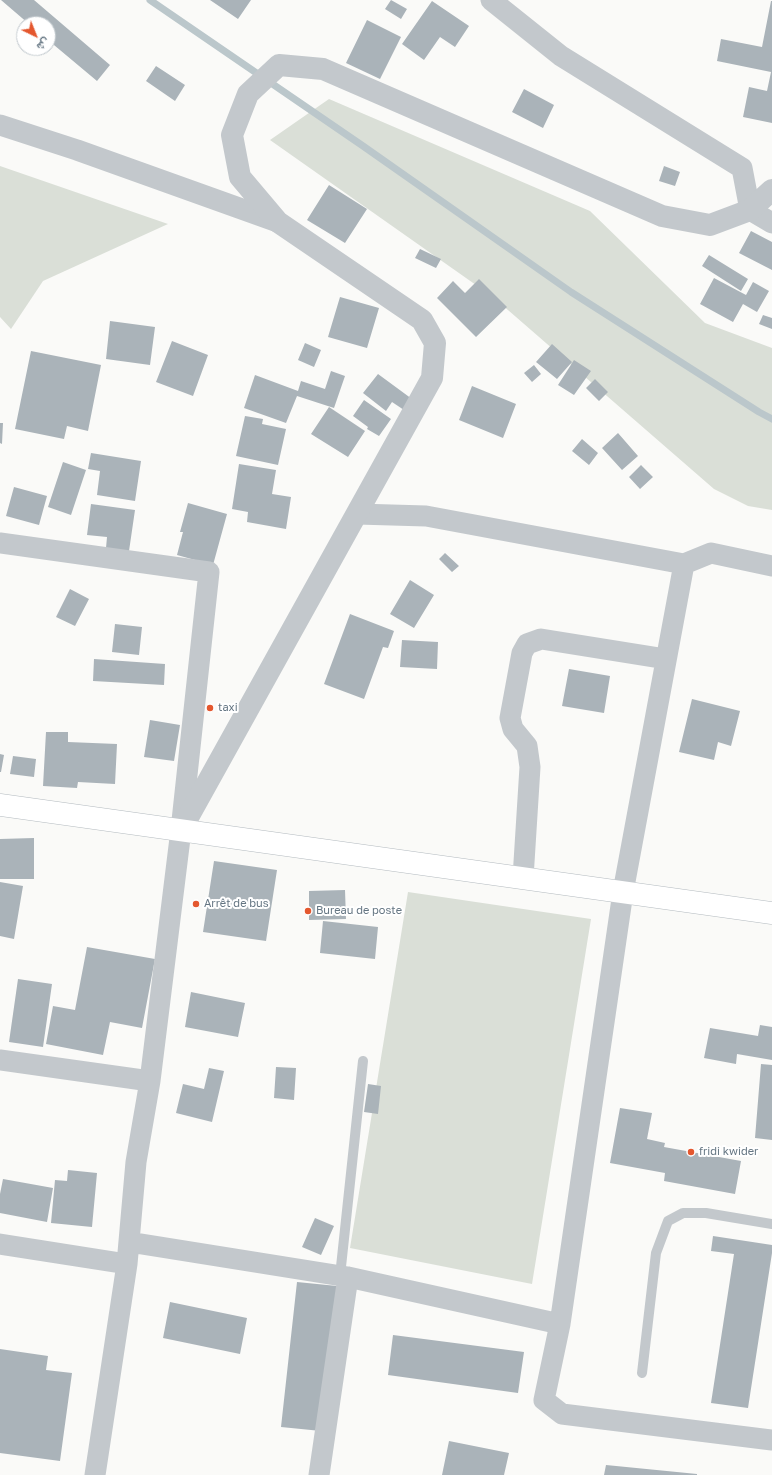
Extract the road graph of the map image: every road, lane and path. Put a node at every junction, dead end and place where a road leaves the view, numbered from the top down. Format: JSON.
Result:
{"nodes":[{"id":1,"x":491,"y":0,"type":"edge"},
{"id":2,"x":0,"y":125,"type":"edge"},
{"id":3,"x":772,"y":190,"type":"edge"},
{"id":4,"x":750,"y":210,"type":"junction"},
{"id":5,"x":278,"y":222,"type":"junction"},
{"id":6,"x":772,"y":223,"type":"edge"},
{"id":7,"x":357,"y":514,"type":"junction"},
{"id":8,"x":0,"y":543,"type":"edge"},
{"id":9,"x":684,"y":564,"type":"junction"},
{"id":10,"x":772,"y":566,"type":"edge"},
{"id":11,"x":666,"y":659,"type":"junction"},
{"id":12,"x":0,"y":806,"type":"edge"},
{"id":13,"x":180,"y":830,"type":"junction"},
{"id":14,"x":523,"y":878,"type":"junction"},
{"id":15,"x":623,"y":892,"type":"junction"},
{"id":16,"x":772,"y":913,"type":"edge"},
{"id":17,"x":0,"y":1060,"type":"edge"},
{"id":18,"x":363,"y":1061,"type":"dead end"},
{"id":19,"x":150,"y":1081,"type":"junction"},
{"id":20,"x":772,"y":1224,"type":"edge"},
{"id":21,"x":129,"y":1242,"type":"junction"},
{"id":22,"x":0,"y":1244,"type":"edge"},
{"id":23,"x":127,"y":1264,"type":"junction"},
{"id":24,"x":344,"y":1276,"type":"junction"},
{"id":25,"x":560,"y":1324,"type":"junction"},
{"id":26,"x":642,"y":1373,"type":"dead end"},
{"id":27,"x":772,"y":1440,"type":"edge"},
{"id":28,"x":95,"y":1475,"type":"edge"},
{"id":29,"x":319,"y":1475,"type":"edge"}],
"edges":[{"from":1,"to":4,"type":"street"},
{"from":2,"to":5,"type":"street"},
{"from":3,"to":4,"type":"street"},
{"from":4,"to":5,"type":"street"},
{"from":4,"to":6,"type":"street"},
{"from":5,"to":7,"type":"street"},
{"from":7,"to":9,"type":"street"},
{"from":7,"to":13,"type":"street"},
{"from":8,"to":13,"type":"street"},
{"from":9,"to":10,"type":"street"},
{"from":9,"to":11,"type":"street"},
{"from":11,"to":14,"type":"street"},
{"from":11,"to":15,"type":"street"},
{"from":12,"to":13,"type":"main road"},
{"from":13,"to":14,"type":"main road"},
{"from":13,"to":19,"type":"street"},
{"from":14,"to":15,"type":"main road"},
{"from":15,"to":16,"type":"main road"},
{"from":15,"to":25,"type":"street"},
{"from":17,"to":19,"type":"street"},
{"from":18,"to":24,"type":"lane"},
{"from":19,"to":21,"type":"street"},
{"from":20,"to":26,"type":"lane"},
{"from":21,"to":23,"type":"street"},
{"from":21,"to":24,"type":"street"},
{"from":22,"to":23,"type":"street"},
{"from":23,"to":28,"type":"street"},
{"from":24,"to":25,"type":"street"},
{"from":24,"to":29,"type":"street"},
{"from":25,"to":27,"type":"street"}]}
